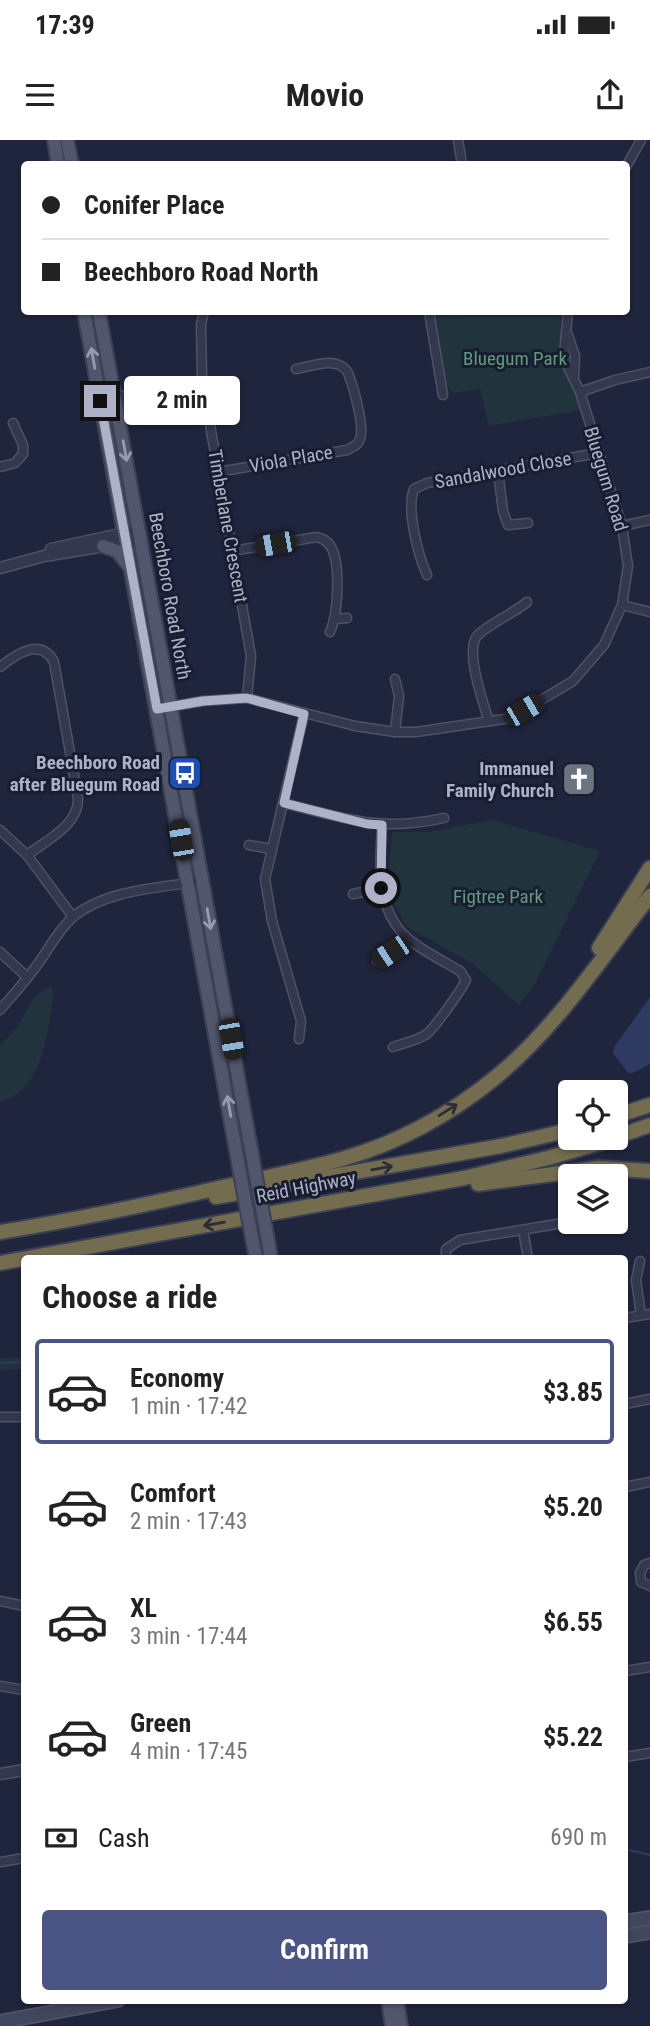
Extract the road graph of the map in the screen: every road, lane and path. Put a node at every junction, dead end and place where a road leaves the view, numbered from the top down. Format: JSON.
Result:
{"nodes":[{"id":1,"x":54,"y":140,"type":"edge"},
{"id":2,"x":67,"y":140,"type":"edge"},
{"id":3,"x":458,"y":140,"type":"edge"},
{"id":4,"x":641,"y":140,"type":"edge"},
{"id":5,"x":58,"y":161,"type":"edge"},
{"id":6,"x":71,"y":161,"type":"edge"},
{"id":7,"x":462,"y":161,"type":"edge"},
{"id":8,"x":629,"y":161,"type":"edge"},
{"id":9,"x":85,"y":315,"type":"edge"},
{"id":10,"x":100,"y":315,"type":"edge"},
{"id":11,"x":203,"y":315,"type":"edge"},
{"id":12,"x":430,"y":315,"type":"edge"},
{"id":13,"x":568,"y":315,"type":"edge"},
{"id":14,"x":296,"y":369,"type":"dead end"},
{"id":15,"x":650,"y":372,"type":"edge"},
{"id":16,"x":202,"y":380,"type":"junction"},
{"id":17,"x":580,"y":392,"type":"junction"},
{"id":18,"x":443,"y":395,"type":"dead end"},
{"id":19,"x":115,"y":398,"type":"junction"},
{"id":20,"x":100,"y":401,"type":"junction"},
{"id":21,"x":13,"y":423,"type":"dead end"},
{"id":22,"x":598,"y":453,"type":"junction"},
{"id":23,"x":0,"y":467,"type":"edge"},
{"id":24,"x":498,"y":471,"type":"junction"},
{"id":25,"x":218,"y":472,"type":"junction"},
{"id":26,"x":650,"y":520,"type":"edge"},
{"id":27,"x":528,"y":523,"type":"dead end"},
{"id":28,"x":622,"y":526,"type":"junction"},
{"id":29,"x":140,"y":535,"type":"junction"},
{"id":30,"x":126,"y":538,"type":"junction"},
{"id":31,"x":103,"y":546,"type":"junction"},
{"id":32,"x":232,"y":551,"type":"junction"},
{"id":33,"x":0,"y":562,"type":"edge"},
{"id":34,"x":0,"y":568,"type":"edge"},
{"id":35,"x":131,"y":569,"type":"junction"},
{"id":36,"x":427,"y":575,"type":"dead end"},
{"id":37,"x":527,"y":602,"type":"dead end"},
{"id":38,"x":622,"y":605,"type":"junction"},
{"id":39,"x":650,"y":612,"type":"edge"},
{"id":40,"x":347,"y":618,"type":"dead end"},
{"id":41,"x":336,"y":619,"type":"junction"},
{"id":42,"x":330,"y":632,"type":"dead end"},
{"id":43,"x":0,"y":667,"type":"edge"},
{"id":44,"x":395,"y":679,"type":"dead end"},
{"id":45,"x":247,"y":698,"type":"junction"},
{"id":46,"x":163,"y":709,"type":"junction"},
{"id":47,"x":304,"y":714,"type":"junction"},
{"id":48,"x":489,"y":721,"type":"junction"},
{"id":49,"x":395,"y":732,"type":"junction"},
{"id":50,"x":284,"y":803,"type":"junction"},
{"id":51,"x":444,"y":818,"type":"dead end"},
{"id":52,"x":382,"y":825,"type":"junction"},
{"id":53,"x":0,"y":830,"type":"edge"},
{"id":54,"x":248,"y":845,"type":"dead end"},
{"id":55,"x":271,"y":849,"type":"junction"},
{"id":56,"x":27,"y":855,"type":"junction"},
{"id":57,"x":650,"y":868,"type":"edge"},
{"id":58,"x":195,"y":882,"type":"junction"},
{"id":59,"x":381,"y":888,"type":"junction"},
{"id":60,"x":353,"y":894,"type":"dead end"},
{"id":61,"x":650,"y":896,"type":"edge"},
{"id":62,"x":73,"y":917,"type":"junction"},
{"id":63,"x":405,"y":936,"type":"junction"},
{"id":64,"x":0,"y":952,"type":"edge"},
{"id":65,"x":377,"y":961,"type":"dead end"},
{"id":66,"x":27,"y":977,"type":"junction"},
{"id":67,"x":0,"y":1010,"type":"edge"},
{"id":68,"x":557,"y":1014,"type":"junction"},
{"id":69,"x":299,"y":1039,"type":"dead end"},
{"id":70,"x":393,"y":1047,"type":"dead end"},
{"id":71,"x":650,"y":1105,"type":"edge"},
{"id":72,"x":628,"y":1112,"type":"edge"},
{"id":73,"x":650,"y":1125,"type":"edge"},
{"id":74,"x":558,"y":1133,"type":"edge"},
{"id":75,"x":628,"y":1133,"type":"edge"},
{"id":76,"x":573,"y":1150,"type":"edge"},
{"id":77,"x":650,"y":1171,"type":"edge"},
{"id":78,"x":322,"y":1204,"type":"junction"},
{"id":79,"x":558,"y":1224,"type":"edge"},
{"id":80,"x":523,"y":1230,"type":"junction"},
{"id":81,"x":0,"y":1231,"type":"edge"},
{"id":82,"x":44,"y":1255,"type":"edge"},
{"id":83,"x":255,"y":1255,"type":"edge"},
{"id":84,"x":270,"y":1255,"type":"edge"},
{"id":85,"x":446,"y":1255,"type":"edge"},
{"id":86,"x":527,"y":1255,"type":"edge"},
{"id":87,"x":21,"y":1259,"type":"edge"},
{"id":88,"x":639,"y":1261,"type":"dead end"},
{"id":89,"x":0,"y":1263,"type":"edge"},
{"id":90,"x":646,"y":1315,"type":"edge"},
{"id":91,"x":628,"y":1318,"type":"edge"},
{"id":92,"x":650,"y":1399,"type":"edge"},
{"id":93,"x":628,"y":1403,"type":"edge"},
{"id":94,"x":0,"y":1417,"type":"edge"},
{"id":95,"x":21,"y":1417,"type":"edge"},
{"id":96,"x":650,"y":1482,"type":"edge"},
{"id":97,"x":628,"y":1486,"type":"edge"},
{"id":98,"x":650,"y":1563,"type":"edge"},
{"id":99,"x":650,"y":1586,"type":"edge"},
{"id":100,"x":0,"y":1601,"type":"edge"},
{"id":101,"x":21,"y":1605,"type":"edge"},
{"id":102,"x":650,"y":1667,"type":"edge"},
{"id":103,"x":628,"y":1671,"type":"edge"},
{"id":104,"x":0,"y":1686,"type":"edge"},
{"id":105,"x":21,"y":1690,"type":"edge"},
{"id":106,"x":650,"y":1753,"type":"edge"},
{"id":107,"x":628,"y":1757,"type":"edge"},
{"id":108,"x":21,"y":1770,"type":"edge"},
{"id":109,"x":0,"y":1774,"type":"edge"},
{"id":110,"x":21,"y":1859,"type":"edge"},
{"id":111,"x":0,"y":1863,"type":"edge"},
{"id":112,"x":650,"y":1918,"type":"edge"},
{"id":113,"x":628,"y":1922,"type":"edge"},
{"id":114,"x":650,"y":1932,"type":"edge"},
{"id":115,"x":628,"y":1936,"type":"edge"},
{"id":116,"x":97,"y":2004,"type":"edge"},
{"id":117,"x":389,"y":2004,"type":"edge"},
{"id":118,"x":398,"y":2004,"type":"edge"},
{"id":119,"x":0,"y":2022,"type":"edge"},
{"id":120,"x":392,"y":2026,"type":"edge"},
{"id":121,"x":401,"y":2026,"type":"edge"}],
"edges":[{"from":1,"to":5,"type":"main road"},
{"from":2,"to":6,"type":"main road"},
{"from":3,"to":7,"type":"street"},
{"from":4,"to":8,"type":"street"},
{"from":20,"to":9,"type":"main road","name":"Beechboro Road North","one_way":true},
{"from":10,"to":19,"type":"main road","name":"Beechboro Road North"},
{"from":11,"to":16,"type":"street","name":"Timberlane Crescent"},
{"from":12,"to":18,"type":"street"},
{"from":13,"to":17,"type":"street","name":"Bluegum Road"},
{"from":14,"to":25,"type":"street","name":"Viola Place"},
{"from":15,"to":17,"type":"street"},
{"from":16,"to":19,"type":"street"},
{"from":16,"to":25,"type":"street","name":"Timberlane Crescent"},
{"from":17,"to":22,"type":"street","name":"Bluegum Road"},
{"from":19,"to":20,"type":"street"},
{"from":19,"to":29,"type":"main road","name":"Beechboro Road North","one_way":true},
{"from":20,"to":30,"type":"main road","name":"Beechboro Road North"},
{"from":21,"to":23,"type":"street"},
{"from":22,"to":24,"type":"street","name":"Sandalwood Close"},
{"from":22,"to":28,"type":"street","name":"Bluegum Road"},
{"from":24,"to":27,"type":"street"},
{"from":24,"to":36,"type":"street","name":"Sandalwood Close"},
{"from":25,"to":32,"type":"street","name":"Timberlane Crescent"},
{"from":26,"to":28,"type":"street"},
{"from":28,"to":38,"type":"street","name":"Bluegum Road"},
{"from":29,"to":30,"type":"street"},
{"from":29,"to":46,"type":"main road","name":"Beechboro Road North"},
{"from":30,"to":31,"type":"street"},
{"from":30,"to":33,"type":"street"},
{"from":30,"to":35,"type":"main road","name":"Beechboro Road North"},
{"from":31,"to":34,"type":"street"},
{"from":31,"to":35,"type":"main road"},
{"from":32,"to":41,"type":"street"},
{"from":32,"to":45,"type":"street","name":"Timberlane Crescent"},
{"from":35,"to":46,"type":"main road","name":"Beechboro Road North"},
{"from":37,"to":48,"type":"street"},
{"from":38,"to":39,"type":"street"},
{"from":38,"to":48,"type":"street","name":"Bluegum Road"},
{"from":40,"to":41,"type":"street"},
{"from":41,"to":42,"type":"street"},
{"from":43,"to":56,"type":"street"},
{"from":44,"to":49,"type":"street"},
{"from":45,"to":46,"type":"street","name":"Bluegum Road"},
{"from":45,"to":47,"type":"street","name":"Bluegum Road"},
{"from":46,"to":58,"type":"main road","name":"Beechboro Road North"},
{"from":47,"to":49,"type":"street","name":"Bluegum Road"},
{"from":47,"to":50,"type":"street"},
{"from":48,"to":49,"type":"street","name":"Bluegum Road"},
{"from":50,"to":52,"type":"street"},
{"from":50,"to":55,"type":"street"},
{"from":51,"to":52,"type":"street"},
{"from":52,"to":59,"type":"street"},
{"from":53,"to":56,"type":"street"},
{"from":54,"to":55,"type":"street"},
{"from":55,"to":69,"type":"street"},
{"from":56,"to":62,"type":"street"},
{"from":57,"to":68,"type":"highway"},
{"from":58,"to":62,"type":"street"},
{"from":83,"to":58,"type":"main road","name":"Beechboro Road North","one_way":true,"bridge":true},
{"from":58,"to":84,"type":"main road","name":"Beechboro Road North","one_way":true,"bridge":true},
{"from":59,"to":60,"type":"street"},
{"from":59,"to":63,"type":"street"},
{"from":61,"to":68,"type":"highway"},
{"from":62,"to":66,"type":"street"},
{"from":63,"to":65,"type":"street"},
{"from":63,"to":70,"type":"street"},
{"from":64,"to":66,"type":"street"},
{"from":66,"to":67,"type":"street"},
{"from":81,"to":68,"type":"highway","one_way":true},
{"from":71,"to":72,"type":"highway"},
{"from":73,"to":75,"type":"highway","name":"Reid Highway"},
{"from":81,"to":74,"type":"highway","name":"Reid Highway","one_way":true},
{"from":76,"to":78,"type":"highway","name":"Reid Highway"},
{"from":77,"to":78,"type":"highway"},
{"from":78,"to":82,"type":"highway","name":"Reid Highway","one_way":true},
{"from":79,"to":80,"type":"street"},
{"from":80,"to":85,"type":"street"},
{"from":80,"to":86,"type":"street"},
{"from":87,"to":89,"type":"highway","name":"Reid Highway","one_way":true},
{"from":88,"to":90,"type":"street"},
{"from":90,"to":91,"type":"street"},
{"from":92,"to":93,"type":"street"},
{"from":94,"to":95,"type":"street"},
{"from":96,"to":97,"type":"street"},
{"from":98,"to":99,"type":"street"},
{"from":100,"to":101,"type":"street"},
{"from":102,"to":103,"type":"street"},
{"from":104,"to":105,"type":"street"},
{"from":106,"to":107,"type":"street"},
{"from":108,"to":109,"type":"street"},
{"from":110,"to":111,"type":"street"},
{"from":112,"to":113,"type":"main road"},
{"from":114,"to":115,"type":"main road"},
{"from":116,"to":119,"type":"main road"},
{"from":117,"to":120,"type":"main road"},
{"from":118,"to":121,"type":"main road"}]}
